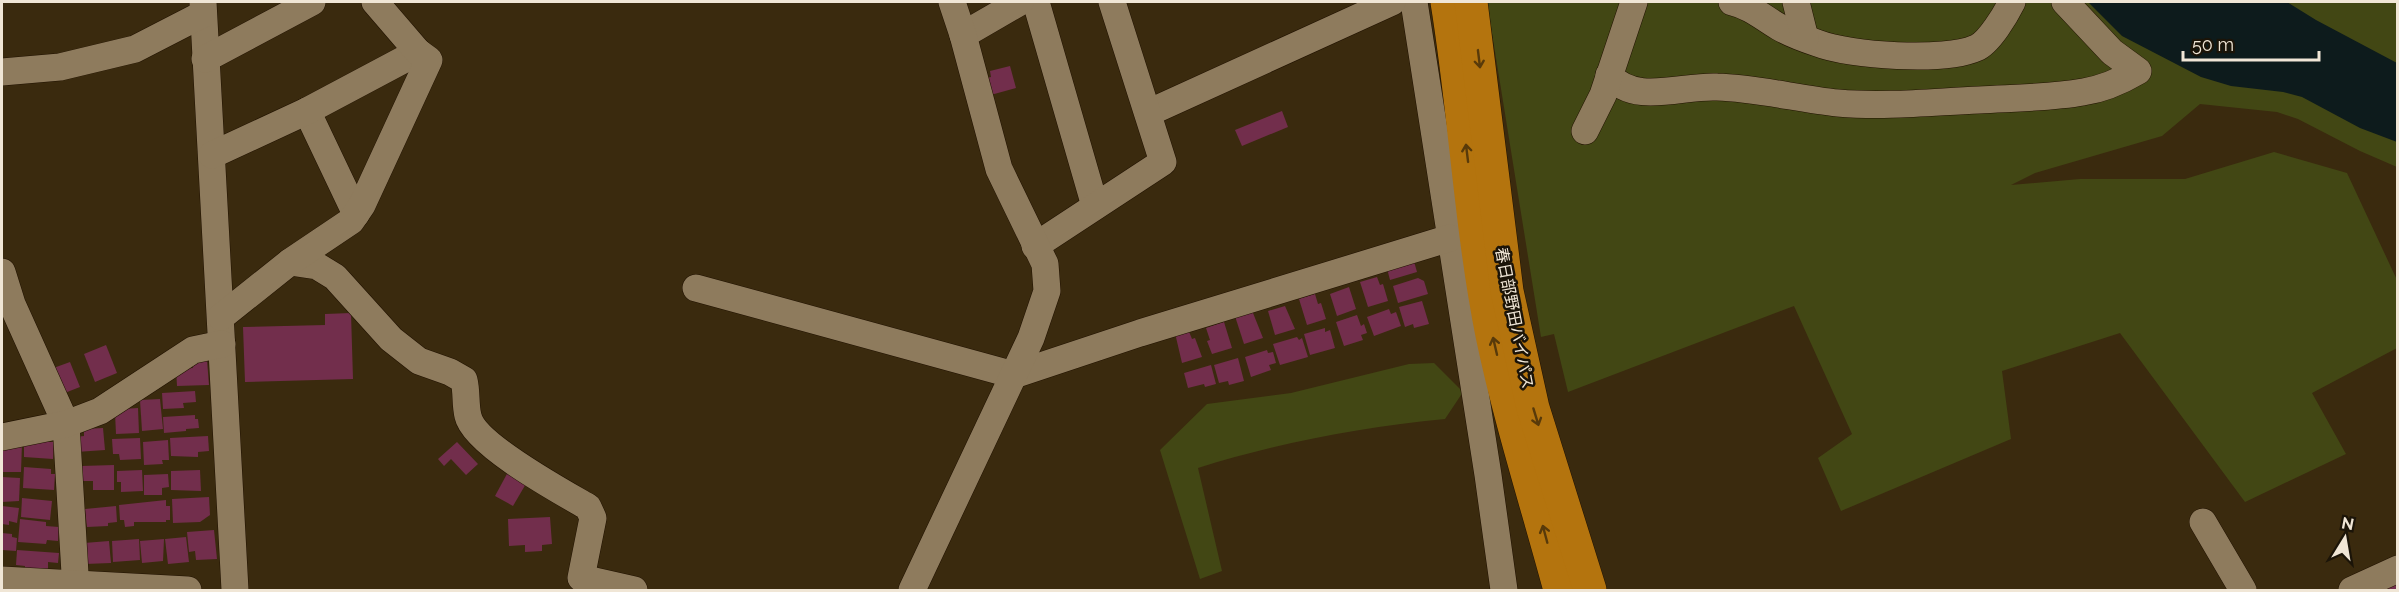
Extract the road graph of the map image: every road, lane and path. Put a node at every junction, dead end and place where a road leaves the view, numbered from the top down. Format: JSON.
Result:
{"nodes":[{"id":1,"x":312,"y":2,"type":"edge"},
{"id":2,"x":375,"y":2,"type":"edge"},
{"id":3,"x":952,"y":2,"type":"edge"},
{"id":4,"x":1020,"y":2,"type":"edge"},
{"id":5,"x":1036,"y":2,"type":"edge"},
{"id":6,"x":1112,"y":2,"type":"edge"},
{"id":7,"x":1392,"y":2,"type":"edge"},
{"id":8,"x":1414,"y":2,"type":"edge"},
{"id":9,"x":1447,"y":2,"type":"edge"},
{"id":10,"x":1470,"y":2,"type":"edge"},
{"id":11,"x":1634,"y":2,"type":"edge"},
{"id":12,"x":1731,"y":2,"type":"edge"},
{"id":13,"x":1796,"y":2,"type":"edge"},
{"id":14,"x":2012,"y":2,"type":"edge"},
{"id":15,"x":2065,"y":2,"type":"edge"},
{"id":16,"x":203,"y":8,"type":"edge"},
{"id":17,"x":963,"y":35,"type":"junction"},
{"id":18,"x":1805,"y":38,"type":"junction"},
{"id":19,"x":418,"y":52,"type":"junction"},
{"id":20,"x":205,"y":59,"type":"junction"},
{"id":21,"x":2,"y":72,"type":"edge"},
{"id":22,"x":1609,"y":75,"type":"junction"},
{"id":23,"x":307,"y":111,"type":"junction"},
{"id":24,"x":1148,"y":113,"type":"junction"},
{"id":25,"x":1585,"y":131,"type":"dead end"},
{"id":26,"x":212,"y":155,"type":"junction"},
{"id":27,"x":1095,"y":206,"type":"junction"},
{"id":28,"x":356,"y":214,"type":"junction"},
{"id":29,"x":1450,"y":238,"type":"junction"},
{"id":30,"x":1035,"y":246,"type":"junction"},
{"id":31,"x":290,"y":262,"type":"junction"},
{"id":32,"x":2,"y":272,"type":"edge"},
{"id":33,"x":696,"y":288,"type":"dead end"},
{"id":34,"x":221,"y":317,"type":"junction"},
{"id":35,"x":222,"y":344,"type":"junction"},
{"id":36,"x":1014,"y":375,"type":"junction"},
{"id":37,"x":66,"y":424,"type":"junction"},
{"id":38,"x":2,"y":437,"type":"edge"},
{"id":39,"x":2203,"y":522,"type":"dead end"},
{"id":40,"x":2397,"y":569,"type":"edge"},
{"id":41,"x":2,"y":580,"type":"edge"},
{"id":42,"x":76,"y":588,"type":"edge"},
{"id":43,"x":2362,"y":588,"type":"edge"},
{"id":44,"x":188,"y":591,"type":"edge"},
{"id":45,"x":235,"y":591,"type":"edge"},
{"id":46,"x":634,"y":591,"type":"edge"},
{"id":47,"x":912,"y":591,"type":"edge"},
{"id":48,"x":1504,"y":591,"type":"edge"},
{"id":49,"x":1560,"y":591,"type":"edge"},
{"id":50,"x":1590,"y":591,"type":"edge"},
{"id":51,"x":2242,"y":591,"type":"edge"}],
"edges":[{"from":1,"to":20,"type":"street"},
{"from":2,"to":19,"type":"street"},
{"from":3,"to":17,"type":"street"},
{"from":4,"to":17,"type":"street"},
{"from":5,"to":27,"type":"street"},
{"from":6,"to":24,"type":"street"},
{"from":7,"to":24,"type":"street"},
{"from":8,"to":29,"type":"street"},
{"from":49,"to":9,"type":"highway","name":"春日部野田バイパス","one_way":true},
{"from":10,"to":50,"type":"highway","name":"春日部野田バイパス","one_way":true},
{"from":11,"to":22,"type":"street"},
{"from":12,"to":18,"type":"street"},
{"from":13,"to":18,"type":"street"},
{"from":14,"to":18,"type":"street"},
{"from":15,"to":22,"type":"street"},
{"from":16,"to":20,"type":"street"},
{"from":16,"to":21,"type":"street"},
{"from":17,"to":30,"type":"street"},
{"from":19,"to":23,"type":"street"},
{"from":19,"to":28,"type":"street"},
{"from":20,"to":26,"type":"street"},
{"from":22,"to":25,"type":"street"},
{"from":23,"to":26,"type":"street"},
{"from":23,"to":28,"type":"street"},
{"from":24,"to":27,"type":"street"},
{"from":26,"to":34,"type":"street"},
{"from":27,"to":30,"type":"street"},
{"from":28,"to":31,"type":"street"},
{"from":29,"to":36,"type":"street"},
{"from":29,"to":48,"type":"street"},
{"from":30,"to":36,"type":"street"},
{"from":31,"to":34,"type":"street"},
{"from":31,"to":46,"type":"street"},
{"from":32,"to":37,"type":"street"},
{"from":33,"to":36,"type":"street"},
{"from":34,"to":35,"type":"street"},
{"from":35,"to":37,"type":"street"},
{"from":35,"to":45,"type":"street"},
{"from":36,"to":47,"type":"street"},
{"from":37,"to":38,"type":"street"},
{"from":37,"to":42,"type":"street"},
{"from":39,"to":51,"type":"street"},
{"from":40,"to":43,"type":"street"},
{"from":41,"to":42,"type":"street"},
{"from":42,"to":44,"type":"street"}]}
